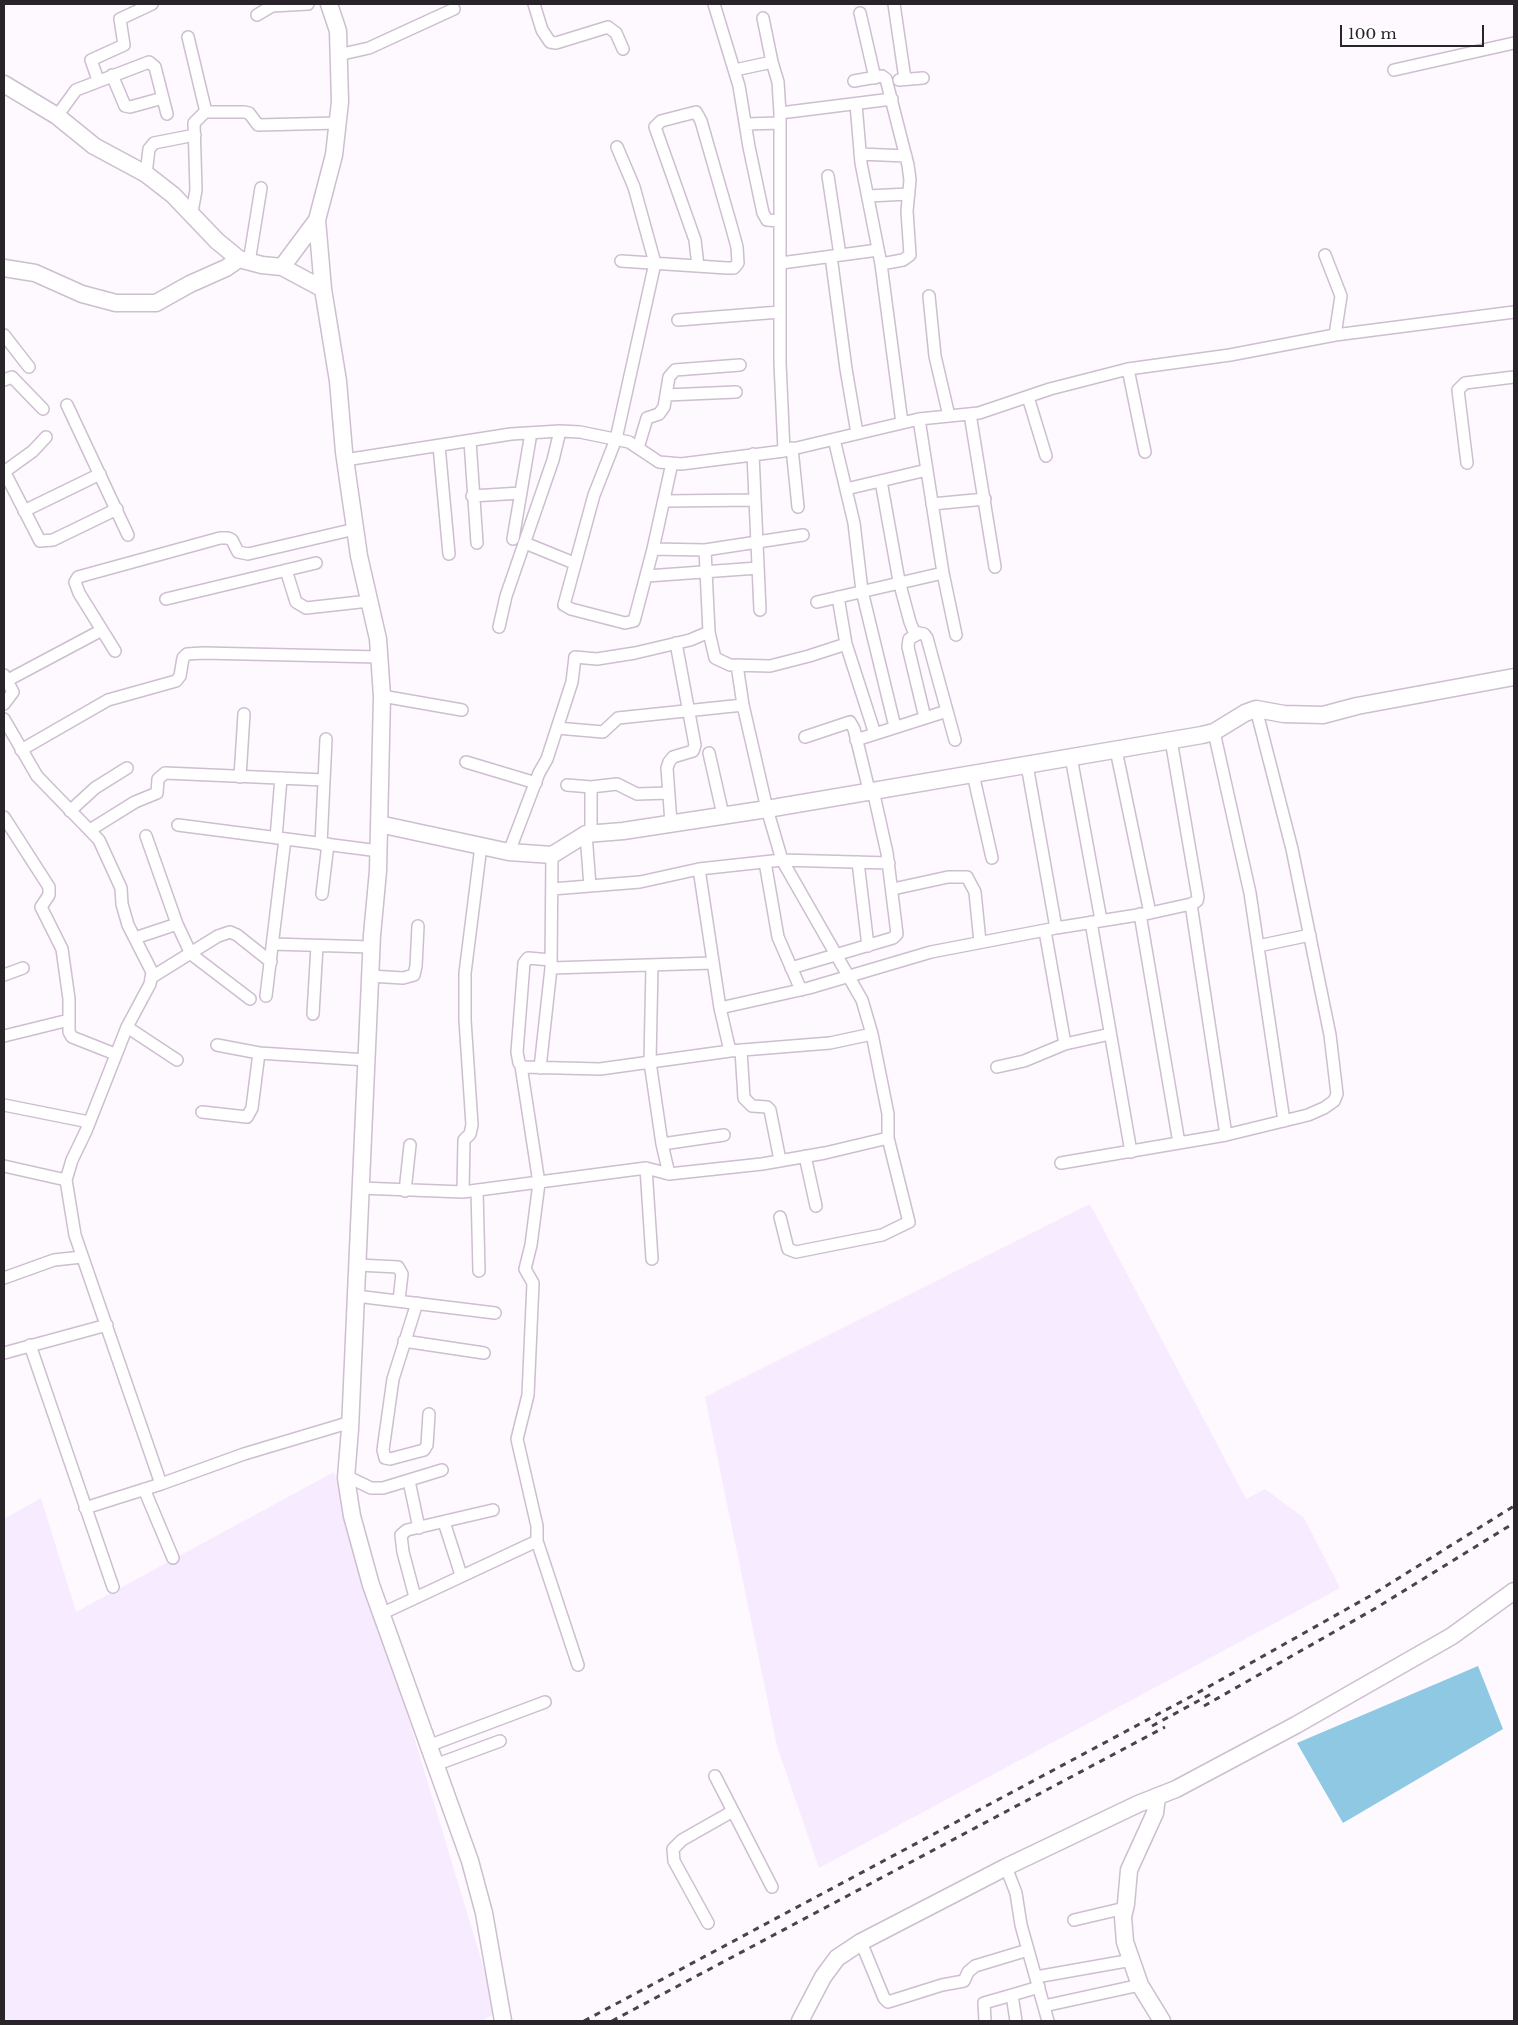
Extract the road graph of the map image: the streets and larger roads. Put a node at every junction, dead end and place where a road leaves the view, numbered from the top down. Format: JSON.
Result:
{"nodes":[{"id":1,"x":152,"y":4,"type":"edge"},
{"id":2,"x":308,"y":4,"type":"edge"},
{"id":3,"x":328,"y":4,"type":"edge"},
{"id":4,"x":534,"y":4,"type":"edge"},
{"id":5,"x":714,"y":4,"type":"edge"},
{"id":6,"x":894,"y":4,"type":"edge"},
{"id":7,"x":454,"y":9,"type":"dead end"},
{"id":8,"x":860,"y":13,"type":"dead end"},
{"id":9,"x":257,"y":15,"type":"dead end"},
{"id":10,"x":763,"y":18,"type":"dead end"},
{"id":11,"x":188,"y":37,"type":"dead end"},
{"id":12,"x":1514,"y":44,"type":"edge"},
{"id":13,"x":623,"y":49,"type":"dead end"},
{"id":14,"x":338,"y":55,"type":"junction"},
{"id":15,"x":772,"y":62,"type":"junction"},
{"id":16,"x":735,"y":70,"type":"junction"},
{"id":17,"x":1394,"y":70,"type":"dead end"},
{"id":18,"x":112,"y":75,"type":"junction"},
{"id":19,"x":875,"y":78,"type":"junction"},
{"id":20,"x":923,"y":78,"type":"dead end"},
{"id":21,"x":905,"y":79,"type":"junction"},
{"id":22,"x":98,"y":80,"type":"junction"},
{"id":23,"x":854,"y":81,"type":"dead end"},
{"id":24,"x":888,"y":81,"type":"junction"},
{"id":25,"x":4,"y":84,"type":"edge"},
{"id":26,"x":163,"y":98,"type":"junction"},
{"id":27,"x":892,"y":99,"type":"junction"},
{"id":28,"x":856,"y":104,"type":"junction"},
{"id":29,"x":205,"y":112,"type":"junction"},
{"id":30,"x":167,"y":114,"type":"dead end"},
{"id":31,"x":58,"y":116,"type":"junction"},
{"id":32,"x":780,"y":118,"type":"junction"},
{"id":33,"x":338,"y":123,"type":"junction"},
{"id":34,"x":746,"y":124,"type":"junction"},
{"id":35,"x":195,"y":135,"type":"junction"},
{"id":36,"x":617,"y":147,"type":"dead end"},
{"id":37,"x":860,"y":154,"type":"junction"},
{"id":38,"x":906,"y":156,"type":"junction"},
{"id":39,"x":146,"y":174,"type":"junction"},
{"id":40,"x":828,"y":176,"type":"dead end"},
{"id":41,"x":261,"y":188,"type":"dead end"},
{"id":42,"x":909,"y":194,"type":"junction"},
{"id":43,"x":868,"y":196,"type":"junction"},
{"id":44,"x":192,"y":212,"type":"junction"},
{"id":45,"x":317,"y":220,"type":"junction"},
{"id":46,"x":780,"y":221,"type":"junction"},
{"id":47,"x":878,"y":250,"type":"junction"},
{"id":48,"x":836,"y":255,"type":"junction"},
{"id":49,"x":1325,"y":255,"type":"dead end"},
{"id":50,"x":244,"y":261,"type":"junction"},
{"id":51,"x":621,"y":262,"type":"dead end"},
{"id":52,"x":655,"y":263,"type":"junction"},
{"id":53,"x":781,"y":263,"type":"junction"},
{"id":54,"x":881,"y":264,"type":"junction"},
{"id":55,"x":282,"y":266,"type":"junction"},
{"id":56,"x":698,"y":266,"type":"junction"},
{"id":57,"x":4,"y":268,"type":"edge"},
{"id":58,"x":323,"y":289,"type":"junction"},
{"id":59,"x":930,"y":296,"type":"dead end"},
{"id":60,"x":780,"y":312,"type":"junction"},
{"id":61,"x":1514,"y":312,"type":"edge"},
{"id":62,"x":678,"y":320,"type":"dead end"},
{"id":63,"x":4,"y":335,"type":"edge"},
{"id":64,"x":1335,"y":336,"type":"junction"},
{"id":65,"x":740,"y":365,"type":"dead end"},
{"id":66,"x":29,"y":367,"type":"dead end"},
{"id":67,"x":1128,"y":368,"type":"junction"},
{"id":68,"x":1514,"y":377,"type":"edge"},
{"id":69,"x":4,"y":380,"type":"edge"},
{"id":70,"x":736,"y":392,"type":"dead end"},
{"id":71,"x":666,"y":395,"type":"junction"},
{"id":72,"x":1028,"y":397,"type":"junction"},
{"id":73,"x":67,"y":405,"type":"dead end"},
{"id":74,"x":43,"y":409,"type":"dead end"},
{"id":75,"x":970,"y":414,"type":"junction"},
{"id":76,"x":949,"y":416,"type":"junction"},
{"id":77,"x":919,"y":420,"type":"junction"},
{"id":78,"x":902,"y":423,"type":"junction"},
{"id":79,"x":560,"y":431,"type":"junction"},
{"id":80,"x":532,"y":432,"type":"junction"},
{"id":81,"x":857,"y":433,"type":"junction"},
{"id":82,"x":46,"y":437,"type":"dead end"},
{"id":83,"x":616,"y":439,"type":"junction"},
{"id":84,"x":834,"y":439,"type":"junction"},
{"id":85,"x":470,"y":441,"type":"junction"},
{"id":86,"x":439,"y":446,"type":"junction"},
{"id":87,"x":638,"y":448,"type":"junction"},
{"id":88,"x":788,"y":449,"type":"junction"},
{"id":89,"x":1145,"y":452,"type":"dead end"},
{"id":90,"x":752,"y":454,"type":"junction"},
{"id":91,"x":1046,"y":456,"type":"dead end"},
{"id":92,"x":345,"y":460,"type":"junction"},
{"id":93,"x":672,"y":463,"type":"junction"},
{"id":94,"x":1467,"y":463,"type":"dead end"},
{"id":95,"x":927,"y":470,"type":"junction"},
{"id":96,"x":4,"y":471,"type":"edge"},
{"id":97,"x":100,"y":474,"type":"junction"},
{"id":98,"x":881,"y":481,"type":"junction"},
{"id":99,"x":846,"y":489,"type":"junction"},
{"id":100,"x":521,"y":493,"type":"junction"},
{"id":101,"x":472,"y":496,"type":"junction"},
{"id":102,"x":985,"y":499,"type":"junction"},
{"id":103,"x":754,"y":500,"type":"junction"},
{"id":104,"x":665,"y":501,"type":"junction"},
{"id":105,"x":932,"y":504,"type":"junction"},
{"id":106,"x":798,"y":507,"type":"dead end"},
{"id":107,"x":117,"y":510,"type":"junction"},
{"id":108,"x":24,"y":511,"type":"junction"},
{"id":109,"x":355,"y":529,"type":"junction"},
{"id":110,"x":128,"y":535,"type":"dead end"},
{"id":111,"x":803,"y":535,"type":"dead end"},
{"id":112,"x":513,"y":539,"type":"dead end"},
{"id":113,"x":477,"y":542,"type":"dead end"},
{"id":114,"x":525,"y":543,"type":"junction"},
{"id":115,"x":756,"y":543,"type":"junction"},
{"id":116,"x":652,"y":549,"type":"junction"},
{"id":117,"x":705,"y":550,"type":"junction"},
{"id":118,"x":449,"y":554,"type":"dead end"},
{"id":119,"x":316,"y":562,"type":"dead end"},
{"id":120,"x":574,"y":563,"type":"junction"},
{"id":121,"x":758,"y":568,"type":"junction"},
{"id":122,"x":995,"y":568,"type":"dead end"},
{"id":123,"x":286,"y":570,"type":"junction"},
{"id":124,"x":706,"y":572,"type":"junction"},
{"id":125,"x":943,"y":573,"type":"junction"},
{"id":126,"x":647,"y":576,"type":"junction"},
{"id":127,"x":899,"y":581,"type":"junction"},
{"id":128,"x":862,"y":591,"type":"junction"},
{"id":129,"x":838,"y":597,"type":"junction"},
{"id":130,"x":166,"y":599,"type":"dead end"},
{"id":131,"x":369,"y":601,"type":"junction"},
{"id":132,"x":817,"y":602,"type":"dead end"},
{"id":133,"x":760,"y":610,"type":"dead end"},
{"id":134,"x":499,"y":627,"type":"dead end"},
{"id":135,"x":102,"y":630,"type":"junction"},
{"id":136,"x":709,"y":632,"type":"junction"},
{"id":137,"x":918,"y":634,"type":"junction"},
{"id":138,"x":956,"y":635,"type":"dead end"},
{"id":139,"x":676,"y":644,"type":"junction"},
{"id":140,"x":846,"y":644,"type":"junction"},
{"id":141,"x":115,"y":652,"type":"dead end"},
{"id":142,"x":379,"y":657,"type":"junction"},
{"id":143,"x":737,"y":665,"type":"junction"},
{"id":144,"x":1514,"y":677,"type":"edge"},
{"id":145,"x":6,"y":678,"type":"edge"},
{"id":146,"x":382,"y":696,"type":"junction"},
{"id":147,"x":4,"y":704,"type":"edge"},
{"id":148,"x":743,"y":705,"type":"junction"},
{"id":149,"x":1256,"y":709,"type":"junction"},
{"id":150,"x":462,"y":710,"type":"dead end"},
{"id":151,"x":688,"y":711,"type":"junction"},
{"id":152,"x":947,"y":711,"type":"junction"},
{"id":153,"x":244,"y":714,"type":"dead end"},
{"id":154,"x":925,"y":718,"type":"junction"},
{"id":155,"x":4,"y":720,"type":"edge"},
{"id":156,"x":895,"y":727,"type":"junction"},
{"id":157,"x":556,"y":728,"type":"junction"},
{"id":158,"x":1214,"y":732,"type":"junction"},
{"id":159,"x":875,"y":734,"type":"junction"},
{"id":160,"x":805,"y":737,"type":"dead end"},
{"id":161,"x":326,"y":739,"type":"dead end"},
{"id":162,"x":856,"y":740,"type":"junction"},
{"id":163,"x":955,"y":740,"type":"dead end"},
{"id":164,"x":1171,"y":740,"type":"junction"},
{"id":165,"x":21,"y":750,"type":"junction"},
{"id":166,"x":1116,"y":750,"type":"junction"},
{"id":167,"x":709,"y":753,"type":"dead end"},
{"id":168,"x":1071,"y":757,"type":"junction"},
{"id":169,"x":466,"y":762,"type":"dead end"},
{"id":170,"x":1027,"y":765,"type":"junction"},
{"id":171,"x":127,"y":768,"type":"dead end"},
{"id":172,"x":973,"y":774,"type":"junction"},
{"id":173,"x":240,"y":777,"type":"junction"},
{"id":174,"x":281,"y":778,"type":"junction"},
{"id":175,"x":324,"y":780,"type":"junction"},
{"id":176,"x":536,"y":783,"type":"junction"},
{"id":177,"x":567,"y":785,"type":"dead end"},
{"id":178,"x":590,"y":787,"type":"junction"},
{"id":179,"x":871,"y":790,"type":"junction"},
{"id":180,"x":669,"y":793,"type":"junction"},
{"id":181,"x":767,"y":809,"type":"junction"},
{"id":182,"x":70,"y":812,"type":"junction"},
{"id":183,"x":723,"y":815,"type":"junction"},
{"id":184,"x":671,"y":823,"type":"junction"},
{"id":185,"x":5,"y":824,"type":"edge"},
{"id":186,"x":379,"y":824,"type":"junction"},
{"id":187,"x":178,"y":825,"type":"dead end"},
{"id":188,"x":90,"y":830,"type":"junction"},
{"id":189,"x":588,"y":834,"type":"junction"},
{"id":190,"x":146,"y":836,"type":"dead end"},
{"id":191,"x":280,"y":838,"type":"junction"},
{"id":192,"x":324,"y":844,"type":"junction"},
{"id":193,"x":481,"y":846,"type":"junction"},
{"id":194,"x":378,"y":851,"type":"junction"},
{"id":195,"x":509,"y":852,"type":"junction"},
{"id":196,"x":552,"y":855,"type":"junction"},
{"id":197,"x":992,"y":858,"type":"dead end"},
{"id":198,"x":782,"y":860,"type":"junction"},
{"id":199,"x":765,"y":862,"type":"junction"},
{"id":200,"x":858,"y":862,"type":"junction"},
{"id":201,"x":889,"y":862,"type":"junction"},
{"id":202,"x":699,"y":869,"type":"junction"},
{"id":203,"x":590,"y":886,"type":"junction"},
{"id":204,"x":552,"y":889,"type":"junction"},
{"id":205,"x":893,"y":889,"type":"junction"},
{"id":206,"x":322,"y":894,"type":"dead end"},
{"id":207,"x":1191,"y":904,"type":"junction"},
{"id":208,"x":1145,"y":914,"type":"junction"},
{"id":209,"x":1096,"y":921,"type":"junction"},
{"id":210,"x":177,"y":924,"type":"junction"},
{"id":211,"x":418,"y":926,"type":"dead end"},
{"id":212,"x":1051,"y":929,"type":"junction"},
{"id":213,"x":1310,"y":935,"type":"junction"},
{"id":214,"x":135,"y":938,"type":"junction"},
{"id":215,"x":980,"y":942,"type":"junction"},
{"id":216,"x":273,"y":944,"type":"junction"},
{"id":217,"x":318,"y":946,"type":"junction"},
{"id":218,"x":868,"y":946,"type":"junction"},
{"id":219,"x":1258,"y":946,"type":"junction"},
{"id":220,"x":371,"y":947,"type":"junction"},
{"id":221,"x":191,"y":954,"type":"junction"},
{"id":222,"x":835,"y":954,"type":"junction"},
{"id":223,"x":271,"y":962,"type":"junction"},
{"id":224,"x":713,"y":963,"type":"junction"},
{"id":225,"x":551,"y":964,"type":"junction"},
{"id":226,"x":652,"y":966,"type":"junction"},
{"id":227,"x":23,"y":968,"type":"dead end"},
{"id":228,"x":791,"y":968,"type":"junction"},
{"id":229,"x":4,"y":975,"type":"edge"},
{"id":230,"x":370,"y":976,"type":"junction"},
{"id":231,"x":848,"y":976,"type":"junction"},
{"id":232,"x":152,"y":977,"type":"junction"},
{"id":233,"x":801,"y":990,"type":"junction"},
{"id":234,"x":266,"y":996,"type":"dead end"},
{"id":235,"x":250,"y":999,"type":"dead end"},
{"id":236,"x":720,"y":1008,"type":"junction"},
{"id":237,"x":313,"y":1014,"type":"dead end"},
{"id":238,"x":69,"y":1020,"type":"junction"},
{"id":239,"x":126,"y":1027,"type":"junction"},
{"id":240,"x":872,"y":1034,"type":"junction"},
{"id":241,"x":1110,"y":1034,"type":"junction"},
{"id":242,"x":4,"y":1036,"type":"edge"},
{"id":243,"x":217,"y":1044,"type":"dead end"},
{"id":244,"x":1065,"y":1044,"type":"junction"},
{"id":245,"x":736,"y":1050,"type":"junction"},
{"id":246,"x":259,"y":1053,"type":"junction"},
{"id":247,"x":115,"y":1054,"type":"junction"},
{"id":248,"x":176,"y":1060,"type":"dead end"},
{"id":249,"x":367,"y":1060,"type":"junction"},
{"id":250,"x":650,"y":1062,"type":"junction"},
{"id":251,"x":521,"y":1066,"type":"junction"},
{"id":252,"x":540,"y":1068,"type":"junction"},
{"id":253,"x":997,"y":1068,"type":"dead end"},
{"id":254,"x":4,"y":1105,"type":"edge"},
{"id":255,"x":202,"y":1112,"type":"dead end"},
{"id":256,"x":1284,"y":1121,"type":"junction"},
{"id":257,"x":89,"y":1122,"type":"junction"},
{"id":258,"x":724,"y":1135,"type":"dead end"},
{"id":259,"x":1226,"y":1135,"type":"junction"},
{"id":260,"x":888,"y":1138,"type":"junction"},
{"id":261,"x":1178,"y":1143,"type":"junction"},
{"id":262,"x":662,"y":1144,"type":"junction"},
{"id":263,"x":410,"y":1145,"type":"dead end"},
{"id":264,"x":1130,"y":1152,"type":"junction"},
{"id":265,"x":805,"y":1156,"type":"junction"},
{"id":266,"x":780,"y":1160,"type":"junction"},
{"id":267,"x":1061,"y":1163,"type":"dead end"},
{"id":268,"x":4,"y":1166,"type":"edge"},
{"id":269,"x":646,"y":1168,"type":"junction"},
{"id":270,"x":669,"y":1174,"type":"junction"},
{"id":271,"x":66,"y":1180,"type":"junction"},
{"id":272,"x":539,"y":1183,"type":"junction"},
{"id":273,"x":360,"y":1188,"type":"junction"},
{"id":274,"x":477,"y":1190,"type":"junction"},
{"id":275,"x":405,"y":1191,"type":"junction"},
{"id":276,"x":463,"y":1192,"type":"junction"},
{"id":277,"x":816,"y":1206,"type":"dead end"},
{"id":278,"x":780,"y":1217,"type":"dead end"},
{"id":279,"x":82,"y":1257,"type":"junction"},
{"id":280,"x":652,"y":1259,"type":"dead end"},
{"id":281,"x":358,"y":1265,"type":"junction"},
{"id":282,"x":479,"y":1271,"type":"dead end"},
{"id":283,"x":4,"y":1278,"type":"edge"},
{"id":284,"x":356,"y":1296,"type":"junction"},
{"id":285,"x":399,"y":1300,"type":"junction"},
{"id":286,"x":417,"y":1303,"type":"junction"},
{"id":287,"x":495,"y":1313,"type":"dead end"},
{"id":288,"x":106,"y":1325,"type":"junction"},
{"id":289,"x":404,"y":1341,"type":"junction"},
{"id":290,"x":30,"y":1346,"type":"junction"},
{"id":291,"x":4,"y":1352,"type":"edge"},
{"id":292,"x":484,"y":1353,"type":"dead end"},
{"id":293,"x":429,"y":1414,"type":"dead end"},
{"id":294,"x":351,"y":1422,"type":"junction"},
{"id":295,"x":442,"y":1470,"type":"dead end"},
{"id":296,"x":346,"y":1476,"type":"junction"},
{"id":297,"x":409,"y":1482,"type":"junction"},
{"id":298,"x":160,"y":1484,"type":"junction"},
{"id":299,"x":144,"y":1489,"type":"junction"},
{"id":300,"x":85,"y":1508,"type":"junction"},
{"id":301,"x":493,"y":1510,"type":"dead end"},
{"id":302,"x":444,"y":1522,"type":"junction"},
{"id":303,"x":419,"y":1528,"type":"junction"},
{"id":304,"x":537,"y":1541,"type":"junction"},
{"id":305,"x":173,"y":1558,"type":"dead end"},
{"id":306,"x":461,"y":1575,"type":"junction"},
{"id":307,"x":113,"y":1588,"type":"dead end"},
{"id":308,"x":1514,"y":1591,"type":"edge"},
{"id":309,"x":415,"y":1598,"type":"junction"},
{"id":310,"x":381,"y":1614,"type":"junction"},
{"id":311,"x":578,"y":1665,"type":"dead end"},
{"id":312,"x":545,"y":1702,"type":"dead end"},
{"id":313,"x":500,"y":1741,"type":"dead end"},
{"id":314,"x":428,"y":1746,"type":"junction"},
{"id":315,"x":435,"y":1765,"type":"junction"},
{"id":316,"x":715,"y":1776,"type":"dead end"},
{"id":317,"x":1158,"y":1796,"type":"junction"},
{"id":318,"x":733,"y":1811,"type":"junction"},
{"id":319,"x":1006,"y":1867,"type":"junction"},
{"id":320,"x":772,"y":1887,"type":"dead end"},
{"id":321,"x":1125,"y":1908,"type":"junction"},
{"id":322,"x":1074,"y":1920,"type":"dead end"},
{"id":323,"x":708,"y":1923,"type":"dead end"},
{"id":324,"x":861,"y":1942,"type":"junction"},
{"id":325,"x":1028,"y":1950,"type":"junction"},
{"id":326,"x":1132,"y":1960,"type":"junction"},
{"id":327,"x":1037,"y":1982,"type":"junction"},
{"id":328,"x":1140,"y":1985,"type":"junction"},
{"id":329,"x":1012,"y":1996,"type":"junction"},
{"id":330,"x":1044,"y":2006,"type":"junction"},
{"id":331,"x":503,"y":2021,"type":"edge"},
{"id":332,"x":800,"y":2021,"type":"edge"},
{"id":333,"x":985,"y":2021,"type":"edge"},
{"id":334,"x":1016,"y":2021,"type":"edge"},
{"id":335,"x":1048,"y":2021,"type":"edge"},
{"id":336,"x":1162,"y":2021,"type":"edge"}],
"edges":[{"from":1,"to":22,"type":"street"},
{"from":2,"to":9,"type":"street"},
{"from":3,"to":14,"type":"street"},
{"from":4,"to":13,"type":"street"},
{"from":5,"to":16,"type":"street"},
{"from":6,"to":21,"type":"street"},
{"from":7,"to":14,"type":"street"},
{"from":8,"to":19,"type":"street"},
{"from":10,"to":15,"type":"street"},
{"from":11,"to":29,"type":"street"},
{"from":12,"to":17,"type":"street"},
{"from":14,"to":33,"type":"street"},
{"from":15,"to":16,"type":"street"},
{"from":15,"to":32,"type":"street"},
{"from":16,"to":34,"type":"street"},
{"from":18,"to":22,"type":"street"},
{"from":18,"to":26,"type":"street"},
{"from":18,"to":26,"type":"street"},
{"from":19,"to":23,"type":"street"},
{"from":19,"to":24,"type":"street"},
{"from":20,"to":21,"type":"street"},
{"from":21,"to":24,"type":"street"},
{"from":22,"to":31,"type":"street"},
{"from":24,"to":27,"type":"street"},
{"from":25,"to":31,"type":"street"},
{"from":26,"to":30,"type":"street"},
{"from":27,"to":28,"type":"street"},
{"from":27,"to":38,"type":"street"},
{"from":28,"to":32,"type":"street"},
{"from":28,"to":37,"type":"street"},
{"from":29,"to":33,"type":"street"},
{"from":29,"to":35,"type":"street"},
{"from":31,"to":39,"type":"street"},
{"from":32,"to":34,"type":"street"},
{"from":32,"to":46,"type":"street"},
{"from":33,"to":45,"type":"street"},
{"from":34,"to":46,"type":"street"},
{"from":35,"to":39,"type":"street"},
{"from":35,"to":44,"type":"street"},
{"from":36,"to":52,"type":"street"},
{"from":37,"to":38,"type":"street"},
{"from":37,"to":43,"type":"street"},
{"from":38,"to":42,"type":"street"},
{"from":39,"to":44,"type":"street"},
{"from":40,"to":48,"type":"street"},
{"from":41,"to":50,"type":"street"},
{"from":42,"to":43,"type":"street"},
{"from":42,"to":54,"type":"street"},
{"from":43,"to":47,"type":"street"},
{"from":44,"to":50,"type":"street"},
{"from":45,"to":55,"type":"street"},
{"from":45,"to":58,"type":"street"},
{"from":46,"to":53,"type":"street"},
{"from":47,"to":48,"type":"street"},
{"from":47,"to":54,"type":"street"},
{"from":48,"to":53,"type":"street"},
{"from":48,"to":81,"type":"street"},
{"from":49,"to":64,"type":"street"},
{"from":50,"to":55,"type":"street"},
{"from":50,"to":57,"type":"street"},
{"from":51,"to":52,"type":"street"},
{"from":52,"to":56,"type":"street"},
{"from":52,"to":83,"type":"street"},
{"from":53,"to":60,"type":"street"},
{"from":54,"to":78,"type":"street"},
{"from":55,"to":58,"type":"street"},
{"from":56,"to":56,"type":"street"},
{"from":58,"to":92,"type":"street"},
{"from":59,"to":76,"type":"street"},
{"from":60,"to":62,"type":"street"},
{"from":60,"to":88,"type":"street"},
{"from":61,"to":64,"type":"street"},
{"from":63,"to":66,"type":"street"},
{"from":64,"to":67,"type":"street"},
{"from":65,"to":71,"type":"street"},
{"from":67,"to":72,"type":"street"},
{"from":67,"to":89,"type":"street"},
{"from":68,"to":94,"type":"street"},
{"from":69,"to":74,"type":"street"},
{"from":70,"to":71,"type":"street"},
{"from":71,"to":87,"type":"street"},
{"from":72,"to":75,"type":"street"},
{"from":72,"to":91,"type":"street"},
{"from":73,"to":97,"type":"street"},
{"from":75,"to":76,"type":"street"},
{"from":75,"to":102,"type":"street"},
{"from":76,"to":77,"type":"street"},
{"from":77,"to":78,"type":"street"},
{"from":77,"to":95,"type":"street"},
{"from":78,"to":81,"type":"street"},
{"from":79,"to":80,"type":"street"},
{"from":79,"to":83,"type":"street"},
{"from":79,"to":114,"type":"street"},
{"from":80,"to":85,"type":"street"},
{"from":80,"to":100,"type":"street"},
{"from":81,"to":84,"type":"street"},
{"from":82,"to":96,"type":"street"},
{"from":83,"to":87,"type":"street"},
{"from":83,"to":120,"type":"street"},
{"from":84,"to":88,"type":"street"},
{"from":84,"to":99,"type":"street"},
{"from":85,"to":86,"type":"street"},
{"from":85,"to":101,"type":"street"},
{"from":86,"to":92,"type":"street"},
{"from":86,"to":118,"type":"street"},
{"from":87,"to":93,"type":"street"},
{"from":88,"to":90,"type":"street"},
{"from":88,"to":106,"type":"street"},
{"from":90,"to":93,"type":"street"},
{"from":90,"to":103,"type":"street"},
{"from":92,"to":109,"type":"street"},
{"from":93,"to":104,"type":"street"},
{"from":95,"to":98,"type":"street"},
{"from":95,"to":105,"type":"street"},
{"from":96,"to":108,"type":"street"},
{"from":97,"to":107,"type":"street"},
{"from":97,"to":108,"type":"street"},
{"from":98,"to":99,"type":"street"},
{"from":98,"to":127,"type":"street"},
{"from":99,"to":128,"type":"street"},
{"from":100,"to":101,"type":"street"},
{"from":100,"to":112,"type":"street"},
{"from":101,"to":113,"type":"street"},
{"from":102,"to":105,"type":"street"},
{"from":102,"to":122,"type":"street"},
{"from":103,"to":104,"type":"street"},
{"from":103,"to":115,"type":"street"},
{"from":104,"to":116,"type":"street"},
{"from":105,"to":125,"type":"street"},
{"from":107,"to":108,"type":"street"},
{"from":107,"to":110,"type":"street"},
{"from":109,"to":131,"type":"street"},
{"from":109,"to":135,"type":"street"},
{"from":111,"to":115,"type":"street"},
{"from":114,"to":120,"type":"street"},
{"from":114,"to":134,"type":"street"},
{"from":115,"to":117,"type":"street"},
{"from":115,"to":121,"type":"street"},
{"from":116,"to":117,"type":"street"},
{"from":116,"to":126,"type":"street"},
{"from":117,"to":124,"type":"street"},
{"from":119,"to":123,"type":"street"},
{"from":120,"to":126,"type":"street"},
{"from":121,"to":124,"type":"street"},
{"from":121,"to":133,"type":"street"},
{"from":123,"to":130,"type":"street"},
{"from":123,"to":131,"type":"street"},
{"from":124,"to":126,"type":"street"},
{"from":124,"to":136,"type":"street"},
{"from":125,"to":127,"type":"street"},
{"from":125,"to":138,"type":"street"},
{"from":127,"to":128,"type":"street"},
{"from":127,"to":137,"type":"street"},
{"from":128,"to":129,"type":"street"},
{"from":128,"to":156,"type":"street"},
{"from":129,"to":132,"type":"street"},
{"from":129,"to":140,"type":"street"},
{"from":131,"to":142,"type":"street"},
{"from":135,"to":141,"type":"street"},
{"from":135,"to":145,"type":"street"},
{"from":136,"to":139,"type":"street"},
{"from":136,"to":143,"type":"street"},
{"from":137,"to":152,"type":"street"},
{"from":137,"to":154,"type":"street"},
{"from":139,"to":151,"type":"street"},
{"from":139,"to":157,"type":"street"},
{"from":140,"to":143,"type":"street"},
{"from":140,"to":159,"type":"street"},
{"from":142,"to":146,"type":"street"},
{"from":142,"to":165,"type":"street"},
{"from":143,"to":148,"type":"street"},
{"from":144,"to":149,"type":"street"},
{"from":145,"to":147,"type":"street"},
{"from":146,"to":150,"type":"street"},
{"from":146,"to":186,"type":"street"},
{"from":148,"to":151,"type":"street"},
{"from":148,"to":181,"type":"street"},
{"from":149,"to":158,"type":"street"},
{"from":149,"to":213,"type":"street"},
{"from":151,"to":157,"type":"street"},
{"from":151,"to":180,"type":"street"},
{"from":152,"to":154,"type":"street"},
{"from":152,"to":163,"type":"street"},
{"from":153,"to":173,"type":"street"},
{"from":154,"to":156,"type":"street"},
{"from":155,"to":165,"type":"street"},
{"from":156,"to":159,"type":"street"},
{"from":157,"to":176,"type":"street"},
{"from":158,"to":164,"type":"street"},
{"from":158,"to":219,"type":"street"},
{"from":159,"to":162,"type":"street"},
{"from":160,"to":162,"type":"street"},
{"from":161,"to":175,"type":"street"},
{"from":162,"to":179,"type":"street"},
{"from":164,"to":166,"type":"street"},
{"from":164,"to":207,"type":"street"},
{"from":165,"to":182,"type":"street"},
{"from":166,"to":168,"type":"street"},
{"from":166,"to":208,"type":"street"},
{"from":167,"to":183,"type":"street"},
{"from":168,"to":170,"type":"street"},
{"from":168,"to":209,"type":"street"},
{"from":169,"to":176,"type":"street"},
{"from":170,"to":172,"type":"street"},
{"from":170,"to":212,"type":"street"},
{"from":171,"to":182,"type":"street"},
{"from":172,"to":179,"type":"street"},
{"from":172,"to":197,"type":"street"},
{"from":173,"to":174,"type":"street"},
{"from":173,"to":188,"type":"street"},
{"from":174,"to":175,"type":"street"},
{"from":174,"to":191,"type":"street"},
{"from":175,"to":192,"type":"street"},
{"from":176,"to":195,"type":"street"},
{"from":177,"to":178,"type":"street"},
{"from":178,"to":180,"type":"street"},
{"from":178,"to":189,"type":"street"},
{"from":179,"to":181,"type":"street"},
{"from":179,"to":201,"type":"street"},
{"from":180,"to":184,"type":"street"},
{"from":181,"to":183,"type":"street"},
{"from":181,"to":198,"type":"street"},
{"from":182,"to":188,"type":"street"},
{"from":183,"to":184,"type":"street"},
{"from":184,"to":189,"type":"street"},
{"from":185,"to":238,"type":"street"},
{"from":186,"to":193,"type":"street"},
{"from":186,"to":194,"type":"street"},
{"from":187,"to":191,"type":"street"},
{"from":188,"to":214,"type":"street"},
{"from":189,"to":196,"type":"street"},
{"from":189,"to":203,"type":"street"},
{"from":190,"to":210,"type":"street"},
{"from":191,"to":192,"type":"street"},
{"from":191,"to":216,"type":"street"},
{"from":192,"to":194,"type":"street"},
{"from":192,"to":206,"type":"street"},
{"from":193,"to":195,"type":"street"},
{"from":193,"to":276,"type":"street"},
{"from":194,"to":220,"type":"street"},
{"from":195,"to":196,"type":"street"},
{"from":196,"to":204,"type":"street"},
{"from":198,"to":199,"type":"street"},
{"from":198,"to":200,"type":"street"},
{"from":198,"to":222,"type":"street"},
{"from":199,"to":202,"type":"street"},
{"from":199,"to":228,"type":"street"},
{"from":200,"to":201,"type":"street"},
{"from":200,"to":218,"type":"street"},
{"from":201,"to":205,"type":"street"},
{"from":202,"to":203,"type":"street"},
{"from":202,"to":224,"type":"street"},
{"from":203,"to":204,"type":"street"},
{"from":204,"to":225,"type":"street"},
{"from":205,"to":215,"type":"street"},
{"from":205,"to":218,"type":"street"},
{"from":207,"to":208,"type":"street"},
{"from":207,"to":259,"type":"street"},
{"from":208,"to":209,"type":"street"},
{"from":208,"to":261,"type":"street"},
{"from":209,"to":212,"type":"street"},
{"from":209,"to":241,"type":"street"},
{"from":210,"to":214,"type":"street"},
{"from":210,"to":221,"type":"street"},
{"from":211,"to":230,"type":"street"},
{"from":212,"to":215,"type":"street"},
{"from":212,"to":244,"type":"street"},
{"from":213,"to":219,"type":"street"},
{"from":213,"to":256,"type":"street"},
{"from":214,"to":232,"type":"street"},
{"from":215,"to":231,"type":"street"},
{"from":216,"to":217,"type":"street"},
{"from":216,"to":223,"type":"street"},
{"from":217,"to":220,"type":"street"},
{"from":217,"to":237,"type":"street"},
{"from":218,"to":222,"type":"street"},
{"from":219,"to":256,"type":"street"},
{"from":220,"to":230,"type":"street"},
{"from":221,"to":223,"type":"street"},
{"from":221,"to":232,"type":"street"},
{"from":221,"to":235,"type":"street"},
{"from":222,"to":228,"type":"street"},
{"from":222,"to":231,"type":"street"},
{"from":223,"to":234,"type":"street"},
{"from":224,"to":226,"type":"street"},
{"from":224,"to":236,"type":"street"},
{"from":225,"to":226,"type":"street"},
{"from":225,"to":251,"type":"street"},
{"from":225,"to":252,"type":"street"},
{"from":226,"to":250,"type":"street"},
{"from":227,"to":229,"type":"street"},
{"from":228,"to":233,"type":"street"},
{"from":230,"to":249,"type":"street"},
{"from":231,"to":233,"type":"street"},
{"from":231,"to":240,"type":"street"},
{"from":232,"to":239,"type":"street"},
{"from":233,"to":236,"type":"street"},
{"from":236,"to":245,"type":"street"},
{"from":238,"to":242,"type":"street"},
{"from":238,"to":247,"type":"street"},
{"from":239,"to":247,"type":"street"},
{"from":239,"to":248,"type":"street"},
{"from":240,"to":245,"type":"street"},
{"from":240,"to":260,"type":"street"},
{"from":241,"to":244,"type":"street"},
{"from":241,"to":264,"type":"street"},
{"from":243,"to":246,"type":"street"},
{"from":244,"to":253,"type":"street"},
{"from":245,"to":250,"type":"street"},
{"from":245,"to":266,"type":"street"},
{"from":246,"to":249,"type":"street"},
{"from":246,"to":255,"type":"street"},
{"from":247,"to":257,"type":"street"},
{"from":249,"to":273,"type":"street"},
{"from":250,"to":252,"type":"street"},
{"from":250,"to":262,"type":"street"},
{"from":251,"to":252,"type":"street"},
{"from":251,"to":272,"type":"street"},
{"from":254,"to":257,"type":"street"},
{"from":256,"to":259,"type":"street"},
{"from":257,"to":271,"type":"street"},
{"from":258,"to":262,"type":"street"},
{"from":259,"to":261,"type":"street"},
{"from":260,"to":265,"type":"street"},
{"from":260,"to":278,"type":"street"},
{"from":261,"to":264,"type":"street"},
{"from":262,"to":270,"type":"street"},
{"from":263,"to":275,"type":"street"},
{"from":264,"to":267,"type":"street"},
{"from":265,"to":266,"type":"street"},
{"from":265,"to":277,"type":"street"},
{"from":266,"to":270,"type":"street"},
{"from":268,"to":271,"type":"street"},
{"from":269,"to":270,"type":"street"},
{"from":269,"to":272,"type":"street"},
{"from":269,"to":280,"type":"street"},
{"from":271,"to":279,"type":"street"},
{"from":272,"to":274,"type":"street"},
{"from":272,"to":304,"type":"street"},
{"from":273,"to":275,"type":"street"},
{"from":273,"to":281,"type":"street"},
{"from":274,"to":276,"type":"street"},
{"from":274,"to":282,"type":"street"},
{"from":275,"to":276,"type":"street"},
{"from":279,"to":283,"type":"street"},
{"from":279,"to":288,"type":"street"},
{"from":281,"to":284,"type":"street"},
{"from":281,"to":285,"type":"street"},
{"from":284,"to":285,"type":"street"},
{"from":284,"to":294,"type":"street"},
{"from":285,"to":286,"type":"street"},
{"from":286,"to":287,"type":"street"},
{"from":286,"to":289,"type":"street"},
{"from":288,"to":290,"type":"street"},
{"from":288,"to":298,"type":"street"},
{"from":289,"to":292,"type":"street"},
{"from":289,"to":293,"type":"street"},
{"from":290,"to":291,"type":"street"},
{"from":290,"to":300,"type":"street"},
{"from":294,"to":296,"type":"street"},
{"from":294,"to":298,"type":"street"},
{"from":295,"to":297,"type":"street"},
{"from":296,"to":297,"type":"street"},
{"from":296,"to":310,"type":"street"},
{"from":297,"to":303,"type":"street"},
{"from":298,"to":299,"type":"street"},
{"from":299,"to":300,"type":"street"},
{"from":299,"to":305,"type":"street"},
{"from":300,"to":307,"type":"street"},
{"from":301,"to":302,"type":"street"},
{"from":302,"to":303,"type":"street"},
{"from":302,"to":306,"type":"street"},
{"from":303,"to":309,"type":"street"},
{"from":304,"to":306,"type":"street"},
{"from":304,"to":311,"type":"street"},
{"from":306,"to":309,"type":"street"},
{"from":308,"to":317,"type":"street"},
{"from":309,"to":310,"type":"street"},
{"from":310,"to":314,"type":"street"},
{"from":312,"to":314,"type":"street"},
{"from":313,"to":315,"type":"street"},
{"from":314,"to":315,"type":"street"},
{"from":315,"to":331,"type":"street"},
{"from":316,"to":318,"type":"street"},
{"from":317,"to":319,"type":"street"},
{"from":317,"to":321,"type":"street"},
{"from":318,"to":320,"type":"street"},
{"from":318,"to":323,"type":"street"},
{"from":319,"to":324,"type":"street"},
{"from":319,"to":325,"type":"street"},
{"from":321,"to":322,"type":"street"},
{"from":321,"to":326,"type":"street"},
{"from":324,"to":325,"type":"street"},
{"from":324,"to":332,"type":"street"},
{"from":325,"to":327,"type":"street"},
{"from":326,"to":327,"type":"street"},
{"from":326,"to":328,"type":"street"},
{"from":327,"to":329,"type":"street"},
{"from":327,"to":330,"type":"street"},
{"from":328,"to":330,"type":"street"},
{"from":328,"to":336,"type":"street"},
{"from":329,"to":333,"type":"street"},
{"from":329,"to":334,"type":"street"},
{"from":330,"to":335,"type":"street"}]}
